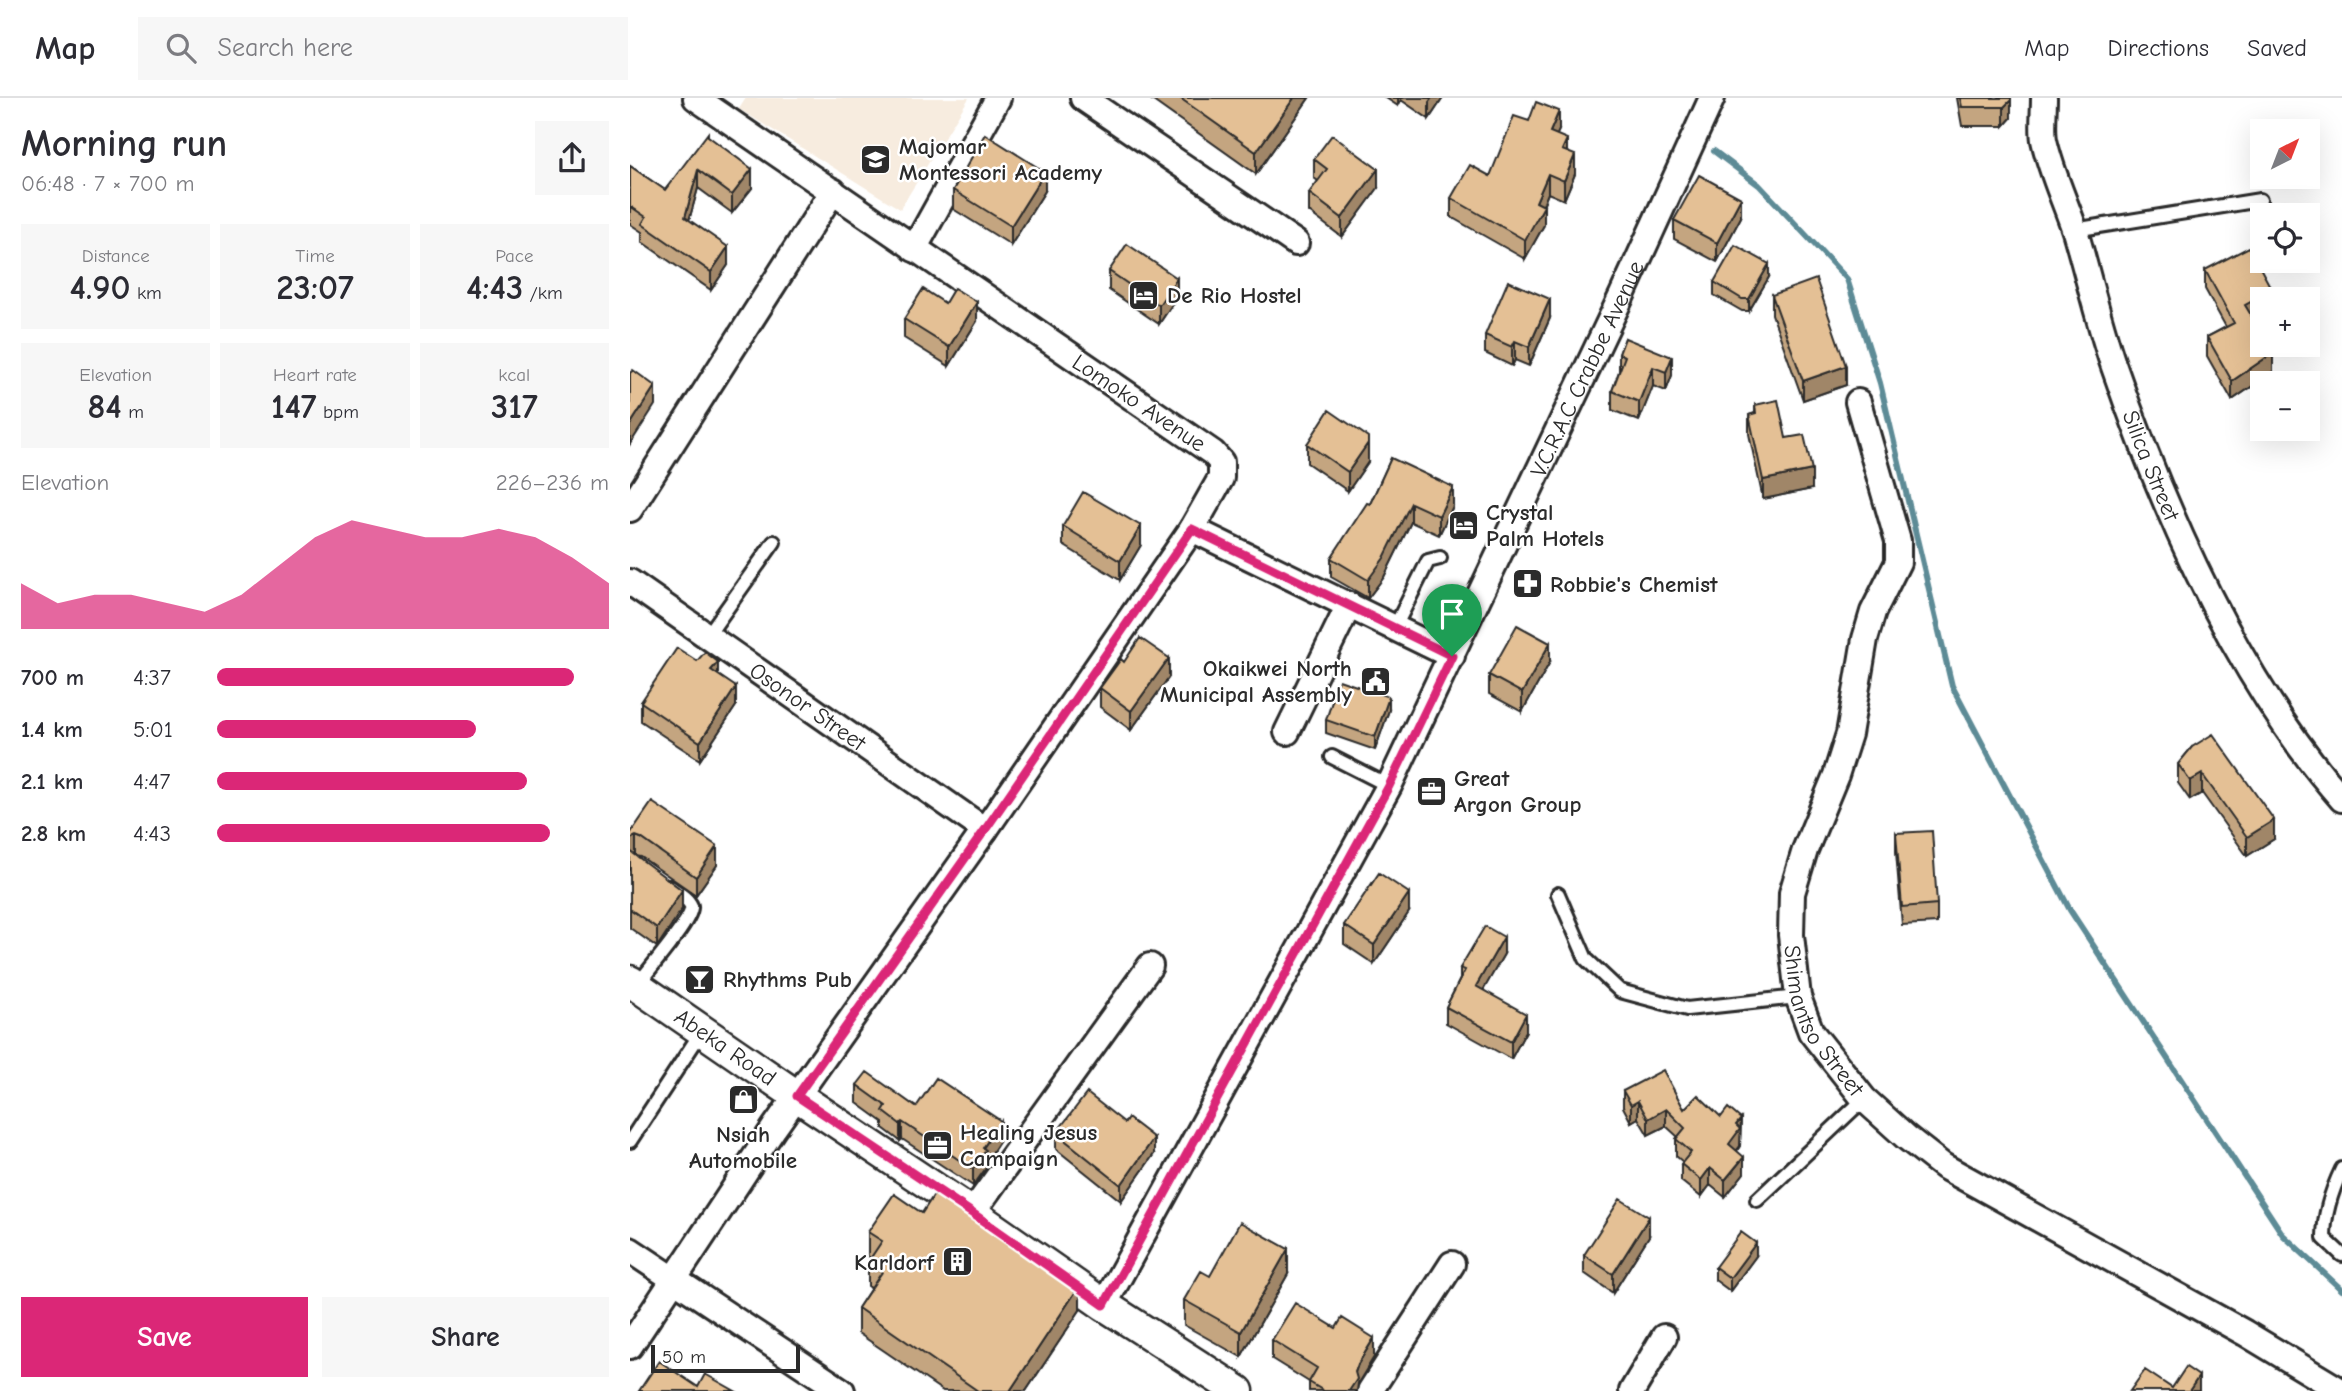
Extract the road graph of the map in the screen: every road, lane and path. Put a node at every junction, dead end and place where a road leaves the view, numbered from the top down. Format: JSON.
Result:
{"nodes":[{"id":1,"x":695,"y":98,"type":"edge"},
{"id":2,"x":998,"y":98,"type":"edge"},
{"id":3,"x":1083,"y":98,"type":"edge"},
{"id":4,"x":2044,"y":98,"type":"edge"},
{"id":5,"x":1709,"y":104,"type":"edge"},
{"id":6,"x":729,"y":107,"type":"edge"},
{"id":7,"x":833,"y":191,"type":"junction"},
{"id":8,"x":2260,"y":200,"type":"dead end"},
{"id":9,"x":2074,"y":230,"type":"junction"},
{"id":10,"x":1296,"y":243,"type":"dead end"},
{"id":11,"x":914,"y":249,"type":"junction"},
{"id":12,"x":1858,"y":402,"type":"dead end"},
{"id":13,"x":630,"y":509,"type":"edge"},
{"id":14,"x":1192,"y":529,"type":"junction"},
{"id":15,"x":774,"y":542,"type":"dead end"},
{"id":16,"x":1440,"y":558,"type":"dead end"},
{"id":17,"x":630,"y":582,"type":"edge"},
{"id":18,"x":1349,"y":605,"type":"junction"},
{"id":19,"x":1395,"y":627,"type":"junction"},
{"id":20,"x":708,"y":635,"type":"junction"},
{"id":21,"x":1452,"y":656,"type":"junction"},
{"id":22,"x":1287,"y":732,"type":"dead end"},
{"id":23,"x":1332,"y":757,"type":"dead end"},
{"id":24,"x":1389,"y":786,"type":"junction"},
{"id":25,"x":2342,"y":799,"type":"edge"},
{"id":26,"x":985,"y":830,"type":"junction"},
{"id":27,"x":656,"y":877,"type":"edge"},
{"id":28,"x":1558,"y":894,"type":"dead end"},
{"id":29,"x":1150,"y":965,"type":"dead end"},
{"id":30,"x":634,"y":983,"type":"edge"},
{"id":31,"x":1798,"y":998,"type":"junction"},
{"id":32,"x":702,"y":1031,"type":"junction"},
{"id":33,"x":797,"y":1096,"type":"junction"},
{"id":34,"x":1864,"y":1099,"type":"junction"},
{"id":35,"x":630,"y":1141,"type":"edge"},
{"id":36,"x":2342,"y":1169,"type":"edge"},
{"id":37,"x":1757,"y":1200,"type":"dead end"},
{"id":38,"x":972,"y":1213,"type":"junction"},
{"id":39,"x":630,"y":1250,"type":"edge"},
{"id":40,"x":2342,"y":1255,"type":"edge"},
{"id":41,"x":1452,"y":1264,"type":"dead end"},
{"id":42,"x":673,"y":1279,"type":"junction"},
{"id":43,"x":1104,"y":1305,"type":"junction"},
{"id":44,"x":1664,"y":1337,"type":"dead end"},
{"id":45,"x":630,"y":1346,"type":"edge"},
{"id":46,"x":842,"y":1391,"type":"edge"},
{"id":47,"x":1238,"y":1391,"type":"edge"},
{"id":48,"x":1370,"y":1391,"type":"edge"},
{"id":49,"x":1632,"y":1391,"type":"edge"},
{"id":50,"x":2341,"y":1391,"type":"edge"}],
"edges":[{"from":1,"to":6,"type":"street","name":"Lomoko Avenue"},
{"from":2,"to":11,"type":"street"},
{"from":3,"to":10,"type":"street"},
{"from":4,"to":9,"type":"street","name":"Silica Street"},
{"from":5,"to":21,"type":"street","name":"V.C.R.A.C Crabbe Avenue"},
{"from":6,"to":7,"type":"street","name":"Lomoko Avenue"},
{"from":7,"to":11,"type":"street","name":"Lomoko Avenue"},
{"from":7,"to":13,"type":"street"},
{"from":8,"to":9,"type":"lane"},
{"from":9,"to":25,"type":"street","name":"Silica Street"},
{"from":11,"to":14,"type":"street","name":"Lomoko Avenue"},
{"from":12,"to":31,"type":"street","name":"Shimantso Street"},
{"from":14,"to":18,"type":"street"},
{"from":14,"to":26,"type":"street","name":"Lomoko Avenue"},
{"from":15,"to":20,"type":"lane"},
{"from":16,"to":19,"type":"lane"},
{"from":17,"to":20,"type":"street","name":"Osonor Street"},
{"from":18,"to":19,"type":"street"},
{"from":18,"to":22,"type":"street"},
{"from":19,"to":21,"type":"street"},
{"from":20,"to":26,"type":"street","name":"Osonor Street"},
{"from":21,"to":24,"type":"street","name":"V.C.R.A.C Crabbe Avenue"},
{"from":23,"to":24,"type":"lane"},
{"from":24,"to":43,"type":"street","name":"V.C.R.A.C Crabbe Avenue"},
{"from":26,"to":33,"type":"street","name":"Lomoko Avenue"},
{"from":27,"to":30,"type":"lane"},
{"from":28,"to":31,"type":"lane"},
{"from":29,"to":38,"type":"street"},
{"from":30,"to":32,"type":"street","name":"Abeka Road"},
{"from":31,"to":34,"type":"street","name":"Shimantso Street"},
{"from":32,"to":33,"type":"street","name":"Abeka Road"},
{"from":32,"to":35,"type":"lane"},
{"from":33,"to":38,"type":"street","name":"Abeka Road"},
{"from":33,"to":42,"type":"street","name":"Lomoko Avenue"},
{"from":34,"to":37,"type":"lane"},
{"from":34,"to":50,"type":"street","name":"Shimantso Street"},
{"from":36,"to":40,"type":"lane"},
{"from":38,"to":43,"type":"street","name":"Abeka Road"},
{"from":39,"to":42,"type":"street"},
{"from":41,"to":48,"type":"street"},
{"from":42,"to":45,"type":"street","name":"Lomoko Avenue"},
{"from":42,"to":46,"type":"street"},
{"from":43,"to":47,"type":"street","name":"Abeka Road"},
{"from":44,"to":49,"type":"street"}]}
